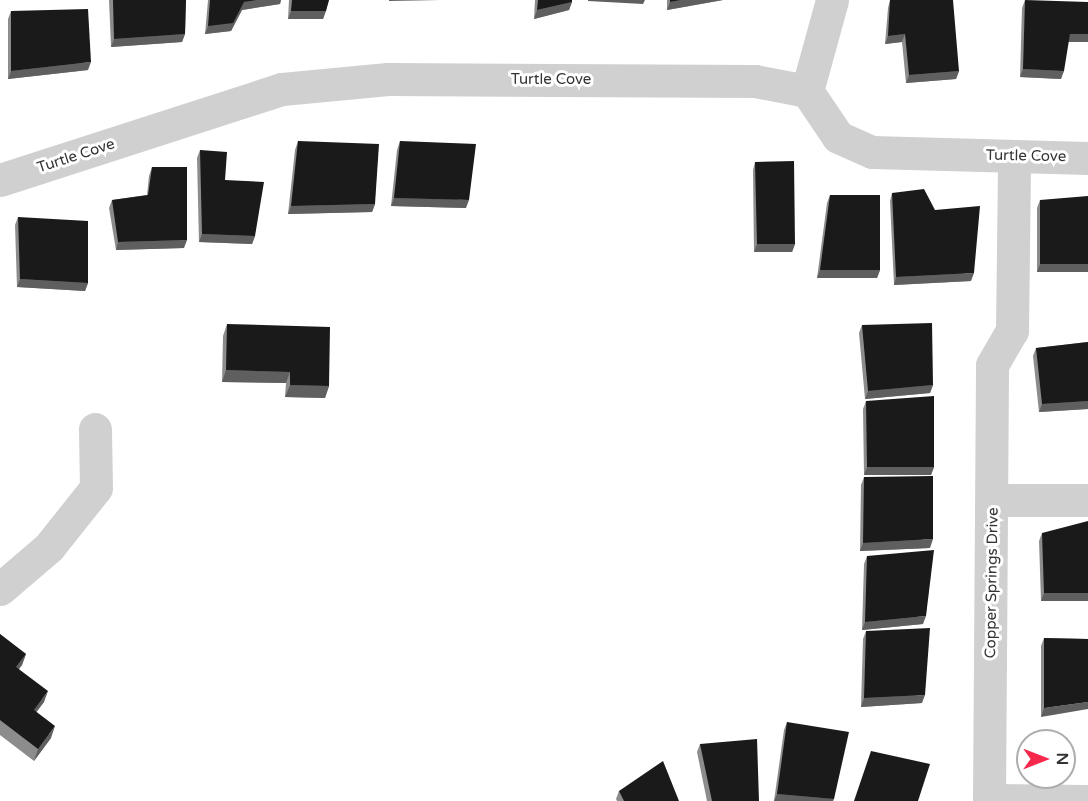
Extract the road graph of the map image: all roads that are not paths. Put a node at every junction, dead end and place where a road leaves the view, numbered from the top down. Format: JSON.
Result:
{"nodes":[{"id":1,"x":832,"y":0,"type":"edge"},
{"id":2,"x":807,"y":92,"type":"junction"},
{"id":3,"x":1014,"y":156,"type":"junction"},
{"id":4,"x":1088,"y":158,"type":"edge"},
{"id":5,"x":0,"y":180,"type":"edge"},
{"id":6,"x":95,"y":429,"type":"dead end"},
{"id":7,"x":993,"y":500,"type":"junction"},
{"id":8,"x":1088,"y":500,"type":"edge"},
{"id":9,"x":0,"y":590,"type":"edge"},
{"id":10,"x":989,"y":800,"type":"edge"},
{"id":11,"x":1088,"y":801,"type":"edge"}],
"edges":[{"from":1,"to":2,"type":"street"},
{"from":2,"to":3,"type":"street","name":"Turtle Cove"},
{"from":2,"to":5,"type":"street","name":"Turtle Cove"},
{"from":3,"to":4,"type":"street","name":"Turtle Cove"},
{"from":3,"to":7,"type":"street","name":"Copper Springs Drive"},
{"from":6,"to":9,"type":"street"},
{"from":7,"to":8,"type":"street"},
{"from":7,"to":10,"type":"street","name":"Copper Springs Drive"},
{"from":10,"to":11,"type":"street"}]}
